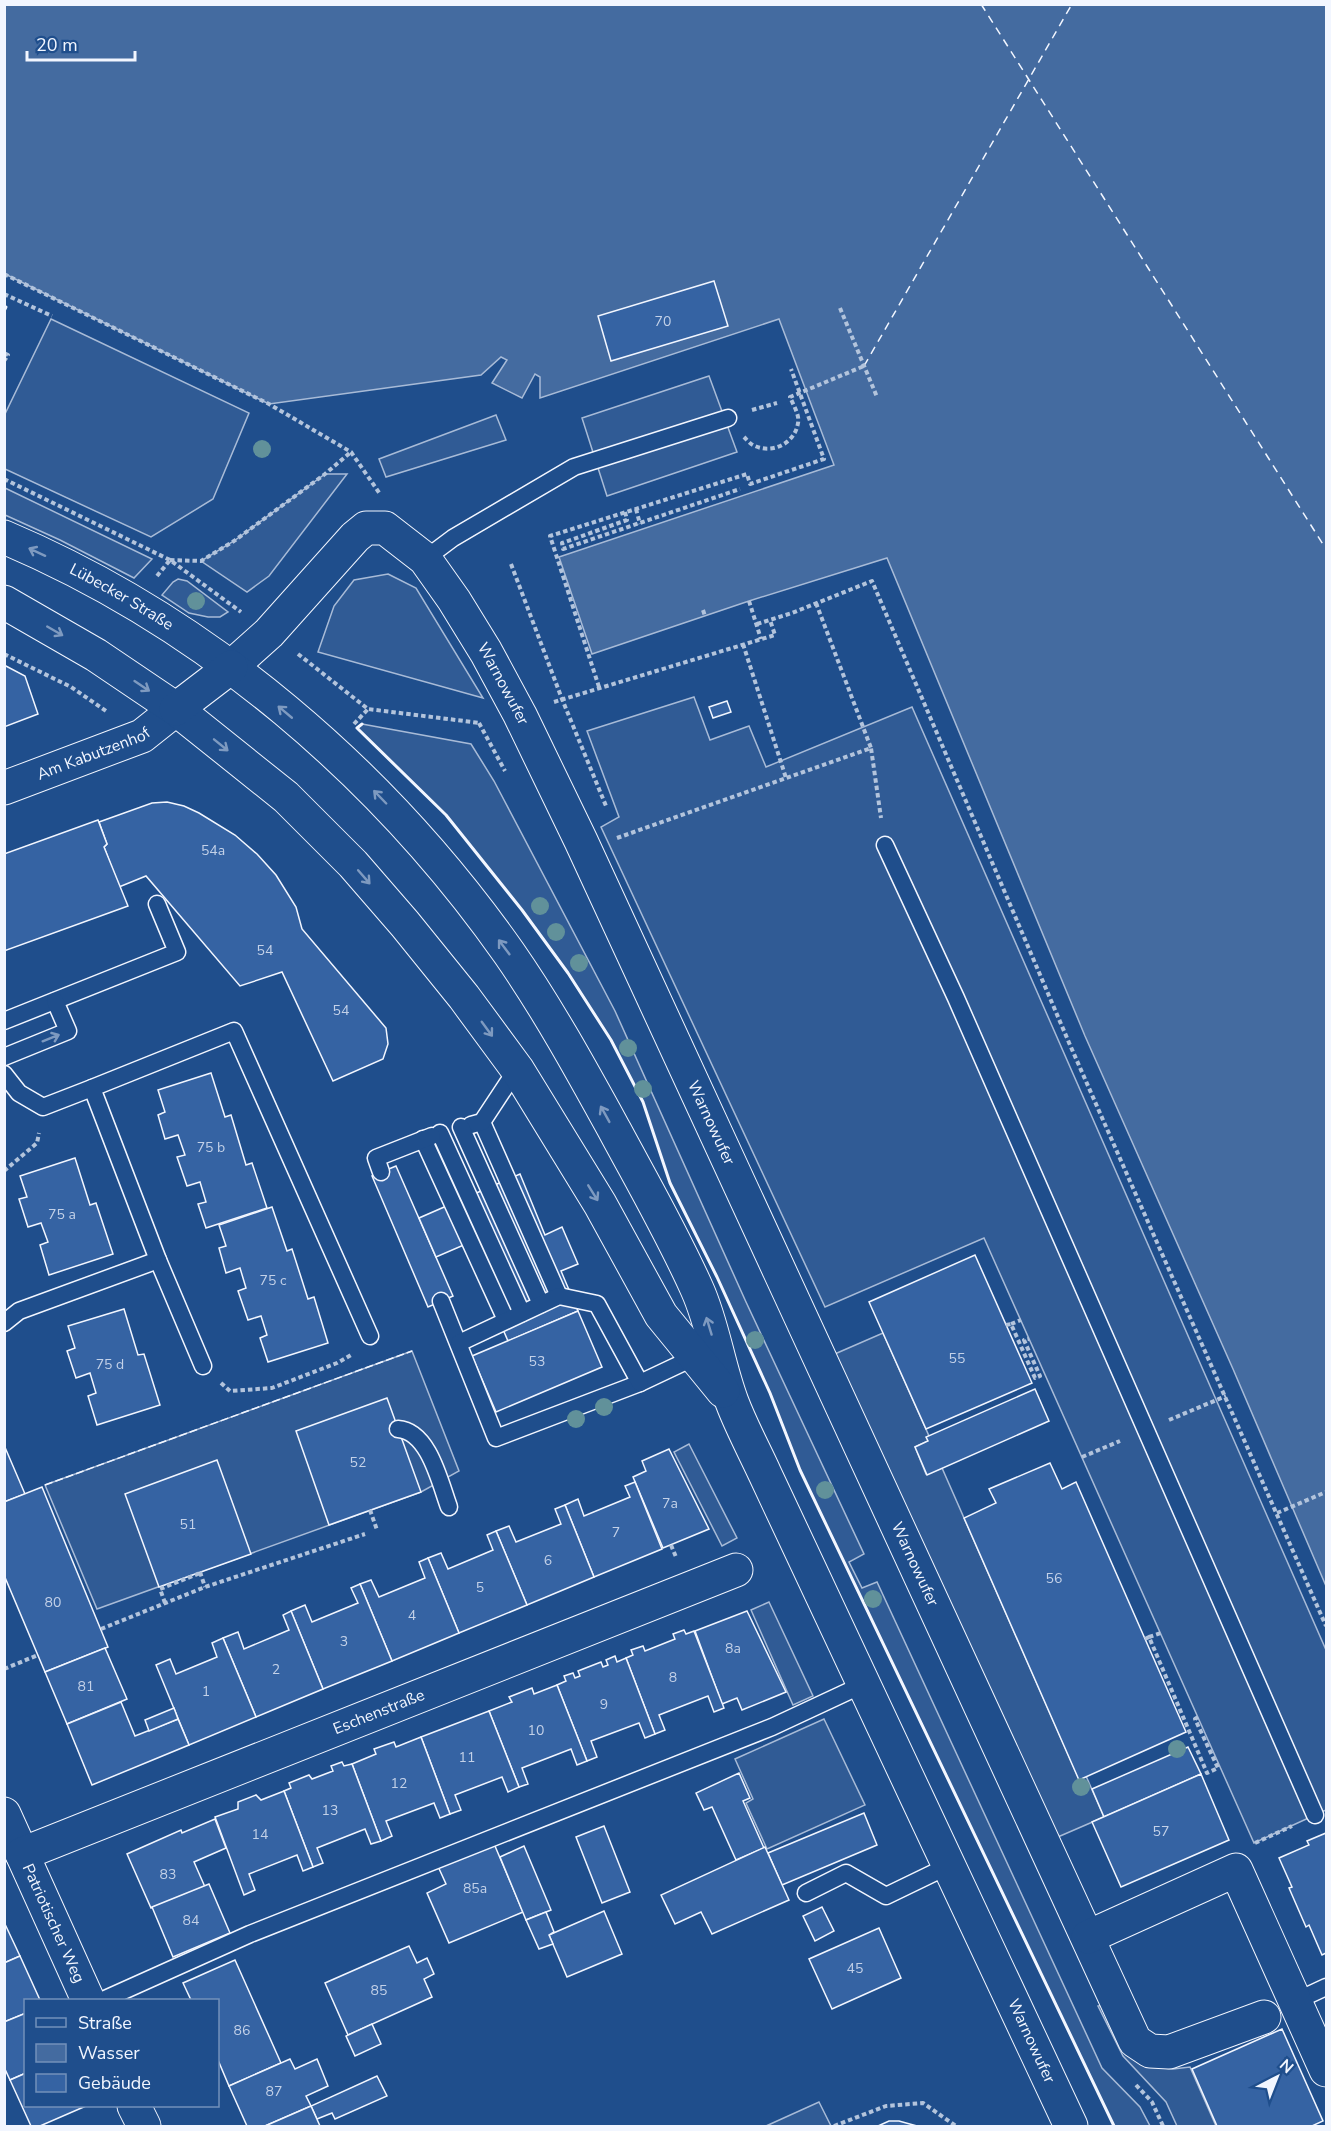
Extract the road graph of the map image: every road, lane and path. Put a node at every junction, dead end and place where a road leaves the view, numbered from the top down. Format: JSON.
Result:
{"nodes":[{"id":1,"x":4,"y":274,"type":"edge"},
{"id":2,"x":4,"y":294,"type":"edge"},
{"id":3,"x":840,"y":308,"type":"dead end"},
{"id":4,"x":52,"y":316,"type":"dead end"},
{"id":5,"x":4,"y":353,"type":"edge"},
{"id":6,"x":4,"y":361,"type":"edge"},
{"id":7,"x":864,"y":366,"type":"junction"},
{"id":8,"x":791,"y":369,"type":"dead end"},
{"id":9,"x":800,"y":393,"type":"junction"},
{"id":10,"x":877,"y":397,"type":"dead end"},
{"id":11,"x":728,"y":418,"type":"dead end"},
{"id":12,"x":742,"y":435,"type":"dead end"},
{"id":13,"x":4,"y":479,"type":"edge"},
{"id":14,"x":740,"y":489,"type":"dead end"},
{"id":15,"x":636,"y":509,"type":"junction"},
{"id":16,"x":625,"y":512,"type":"junction"},
{"id":17,"x":640,"y":524,"type":"junction"},
{"id":18,"x":4,"y":537,"type":"edge"},
{"id":19,"x":425,"y":559,"type":"junction"},
{"id":20,"x":511,"y":564,"type":"dead end"},
{"id":21,"x":749,"y":601,"type":"dead end"},
{"id":22,"x":4,"y":602,"type":"edge"},
{"id":23,"x":816,"y":603,"type":"junction"},
{"id":24,"x":703,"y":610,"type":"dead end"},
{"id":25,"x":705,"y":616,"type":"dead end"},
{"id":26,"x":770,"y":620,"type":"junction"},
{"id":27,"x":757,"y":624,"type":"junction"},
{"id":28,"x":761,"y":639,"type":"junction"},
{"id":29,"x":743,"y":645,"type":"junction"},
{"id":30,"x":4,"y":654,"type":"edge"},
{"id":31,"x":231,"y":667,"type":"junction"},
{"id":32,"x":71,"y":687,"type":"dead end"},
{"id":33,"x":599,"y":687,"type":"junction"},
{"id":34,"x":562,"y":699,"type":"junction"},
{"id":35,"x":176,"y":709,"type":"junction"},
{"id":36,"x":368,"y":709,"type":"dead end"},
{"id":37,"x":479,"y":723,"type":"dead end"},
{"id":38,"x":871,"y":748,"type":"junction"},
{"id":39,"x":786,"y":778,"type":"junction"},
{"id":40,"x":4,"y":788,"type":"edge"},
{"id":41,"x":610,"y":816,"type":"dead end"},
{"id":42,"x":885,"y":845,"type":"joint"},
{"id":43,"x":585,"y":850,"type":"junction"},
{"id":44,"x":157,"y":904,"type":"dead end"},
{"id":45,"x":55,"y":1001,"type":"junction"},
{"id":46,"x":4,"y":1021,"type":"edge"},
{"id":47,"x":4,"y":1057,"type":"edge"},
{"id":48,"x":517,"y":1069,"type":"junction"},
{"id":49,"x":4,"y":1074,"type":"edge"},
{"id":50,"x":92,"y":1088,"type":"junction"},
{"id":51,"x":43,"y":1107,"type":"junction"},
{"id":52,"x":482,"y":1122,"type":"junction"},
{"id":53,"x":461,"y":1128,"type":"junction"},
{"id":54,"x":440,"y":1133,"type":"junction"},
{"id":55,"x":423,"y":1139,"type":"junction"},
{"id":56,"x":4,"y":1171,"type":"edge"},
{"id":57,"x":381,"y":1172,"type":"dead end"},
{"id":58,"x":158,"y":1260,"type":"junction"},
{"id":59,"x":559,"y":1296,"type":"junction"},
{"id":60,"x":441,"y":1301,"type":"dead end"},
{"id":61,"x":541,"y":1304,"type":"junction"},
{"id":62,"x":522,"y":1313,"type":"junction"},
{"id":63,"x":506,"y":1320,"type":"junction"},
{"id":64,"x":1021,"y":1320,"type":"dead end"},
{"id":65,"x":4,"y":1323,"type":"edge"},
{"id":66,"x":370,"y":1336,"type":"joint"},
{"id":67,"x":1029,"y":1339,"type":"dead end"},
{"id":68,"x":459,"y":1342,"type":"junction"},
{"id":69,"x":695,"y":1357,"type":"junction"},
{"id":70,"x":203,"y":1366,"type":"joint"},
{"id":71,"x":639,"y":1383,"type":"junction"},
{"id":72,"x":732,"y":1402,"type":"junction"},
{"id":73,"x":398,"y":1429,"type":"dead end"},
{"id":74,"x":1326,"y":1492,"type":"edge"},
{"id":75,"x":449,"y":1507,"type":"dead end"},
{"id":76,"x":370,"y":1510,"type":"dead end"},
{"id":77,"x":1277,"y":1514,"type":"junction"},
{"id":78,"x":377,"y":1530,"type":"dead end"},
{"id":79,"x":365,"y":1534,"type":"dead end"},
{"id":80,"x":736,"y":1570,"type":"dead end"},
{"id":81,"x":205,"y":1587,"type":"junction"},
{"id":82,"x":165,"y":1603,"type":"junction"},
{"id":83,"x":1326,"y":1626,"type":"edge"},
{"id":84,"x":101,"y":1629,"type":"dead end"},
{"id":85,"x":1161,"y":1633,"type":"dead end"},
{"id":86,"x":38,"y":1655,"type":"dead end"},
{"id":87,"x":4,"y":1669,"type":"edge"},
{"id":88,"x":862,"y":1685,"type":"junction"},
{"id":89,"x":1198,"y":1717,"type":"dead end"},
{"id":90,"x":4,"y":1814,"type":"edge"},
{"id":91,"x":1315,"y":1815,"type":"joint"},
{"id":92,"x":21,"y":1854,"type":"junction"},
{"id":93,"x":948,"y":1866,"type":"junction"},
{"id":94,"x":1236,"y":1870,"type":"junction"},
{"id":95,"x":806,"y":1893,"type":"dead end"},
{"id":96,"x":1088,"y":1936,"type":"junction"},
{"id":97,"x":1326,"y":1987,"type":"edge"},
{"id":98,"x":87,"y":1999,"type":"edge"},
{"id":99,"x":107,"y":1999,"type":"edge"},
{"id":100,"x":1296,"y":2001,"type":"junction"},
{"id":101,"x":1264,"y":2017,"type":"dead end"},
{"id":102,"x":1326,"y":2070,"type":"edge"},
{"id":103,"x":834,"y":2127,"type":"edge"},
{"id":104,"x":956,"y":2127,"type":"edge"},
{"id":105,"x":1071,"y":2127,"type":"edge"}],
"edges":[{"from":1,"to":13,"type":"path"},
{"from":2,"to":4,"type":"path"},
{"from":3,"to":7,"type":"path"},
{"from":5,"to":6,"type":"path"},
{"from":7,"to":9,"type":"path"},
{"from":7,"to":10,"type":"path"},
{"from":8,"to":9,"type":"path"},
{"from":9,"to":12,"type":"path"},
{"from":9,"to":15,"type":"path"},
{"from":11,"to":19,"type":"lane"},
{"from":14,"to":17,"type":"path"},
{"from":15,"to":16,"type":"path"},
{"from":15,"to":17,"type":"path"},
{"from":16,"to":17,"type":"path"},
{"from":16,"to":33,"type":"path"},
{"from":31,"to":18,"type":"street","name":"Lübecker Straße","one_way":true},
{"from":19,"to":31,"type":"street","name":"Warnowufer"},
{"from":19,"to":43,"type":"street","name":"Warnowufer"},
{"from":20,"to":34,"type":"path"},
{"from":21,"to":27,"type":"path"},
{"from":22,"to":35,"type":"street","one_way":true},
{"from":23,"to":26,"type":"path"},
{"from":23,"to":38,"type":"path"},
{"from":23,"to":77,"type":"path"},
{"from":24,"to":25,"type":"path"},
{"from":26,"to":27,"type":"path"},
{"from":26,"to":28,"type":"path"},
{"from":27,"to":28,"type":"path"},
{"from":28,"to":29,"type":"path"},
{"from":29,"to":33,"type":"path"},
{"from":29,"to":39,"type":"path"},
{"from":30,"to":32,"type":"path"},
{"from":31,"to":35,"type":"street","name":"Warnowufer"},
{"from":72,"to":31,"type":"street","name":"Warnowufer","one_way":true},
{"from":33,"to":34,"type":"path"},
{"from":34,"to":41,"type":"path"},
{"from":35,"to":40,"type":"street","name":"Am Kabutzenhof"},
{"from":35,"to":48,"type":"street","name":"Warnowufer","one_way":true},
{"from":36,"to":37,"type":"path"},
{"from":38,"to":39,"type":"path"},
{"from":38,"to":42,"type":"path"},
{"from":39,"to":43,"type":"path"},
{"from":42,"to":91,"type":"lane"},
{"from":43,"to":96,"type":"street","name":"Warnowufer"},
{"from":44,"to":45,"type":"lane"},
{"from":45,"to":46,"type":"lane"},
{"from":47,"to":45,"type":"lane","one_way":true},
{"from":48,"to":52,"type":"lane"},
{"from":48,"to":69,"type":"street","name":"Warnowufer","one_way":true},
{"from":49,"to":51,"type":"lane"},
{"from":50,"to":51,"type":"lane"},
{"from":50,"to":58,"type":"lane"},
{"from":50,"to":66,"type":"lane"},
{"from":51,"to":56,"type":"path"},
{"from":52,"to":53,"type":"lane"},
{"from":52,"to":59,"type":"lane"},
{"from":53,"to":54,"type":"lane"},
{"from":53,"to":61,"type":"lane"},
{"from":54,"to":55,"type":"lane"},
{"from":54,"to":62,"type":"lane"},
{"from":55,"to":57,"type":"lane"},
{"from":55,"to":63,"type":"lane"},
{"from":58,"to":65,"type":"lane"},
{"from":58,"to":70,"type":"lane"},
{"from":59,"to":61,"type":"lane"},
{"from":59,"to":71,"type":"lane"},
{"from":60,"to":68,"type":"lane"},
{"from":61,"to":62,"type":"lane"},
{"from":62,"to":63,"type":"lane"},
{"from":63,"to":68,"type":"lane"},
{"from":64,"to":67,"type":"path"},
{"from":66,"to":70,"type":"path"},
{"from":68,"to":71,"type":"lane"},
{"from":69,"to":71,"type":"lane"},
{"from":69,"to":72,"type":"street","name":"Warnowufer"},
{"from":72,"to":88,"type":"street","name":"Warnowufer"},
{"from":73,"to":75,"type":"lane"},
{"from":74,"to":77,"type":"path"},
{"from":76,"to":78,"type":"path"},
{"from":77,"to":83,"type":"path"},
{"from":79,"to":81,"type":"path"},
{"from":80,"to":92,"type":"street","name":"Eschenstraße"},
{"from":81,"to":82,"type":"path"},
{"from":81,"to":82,"type":"path"},
{"from":82,"to":84,"type":"path"},
{"from":85,"to":89,"type":"path"},
{"from":86,"to":87,"type":"path"},
{"from":88,"to":93,"type":"street","name":"Warnowufer"},
{"from":88,"to":99,"type":"lane"},
{"from":90,"to":92,"type":"street","name":"Patriotischer Weg"},
{"from":91,"to":94,"type":"path"},
{"from":92,"to":98,"type":"street","name":"Patriotischer Weg"},
{"from":93,"to":95,"type":"lane"},
{"from":93,"to":105,"type":"street","name":"Warnowufer"},
{"from":94,"to":96,"type":"street"},
{"from":94,"to":100,"type":"street"},
{"from":96,"to":101,"type":"street","name":"Warnowufer"},
{"from":97,"to":100,"type":"lane"},
{"from":100,"to":102,"type":"street"},
{"from":103,"to":104,"type":"path"}]}
